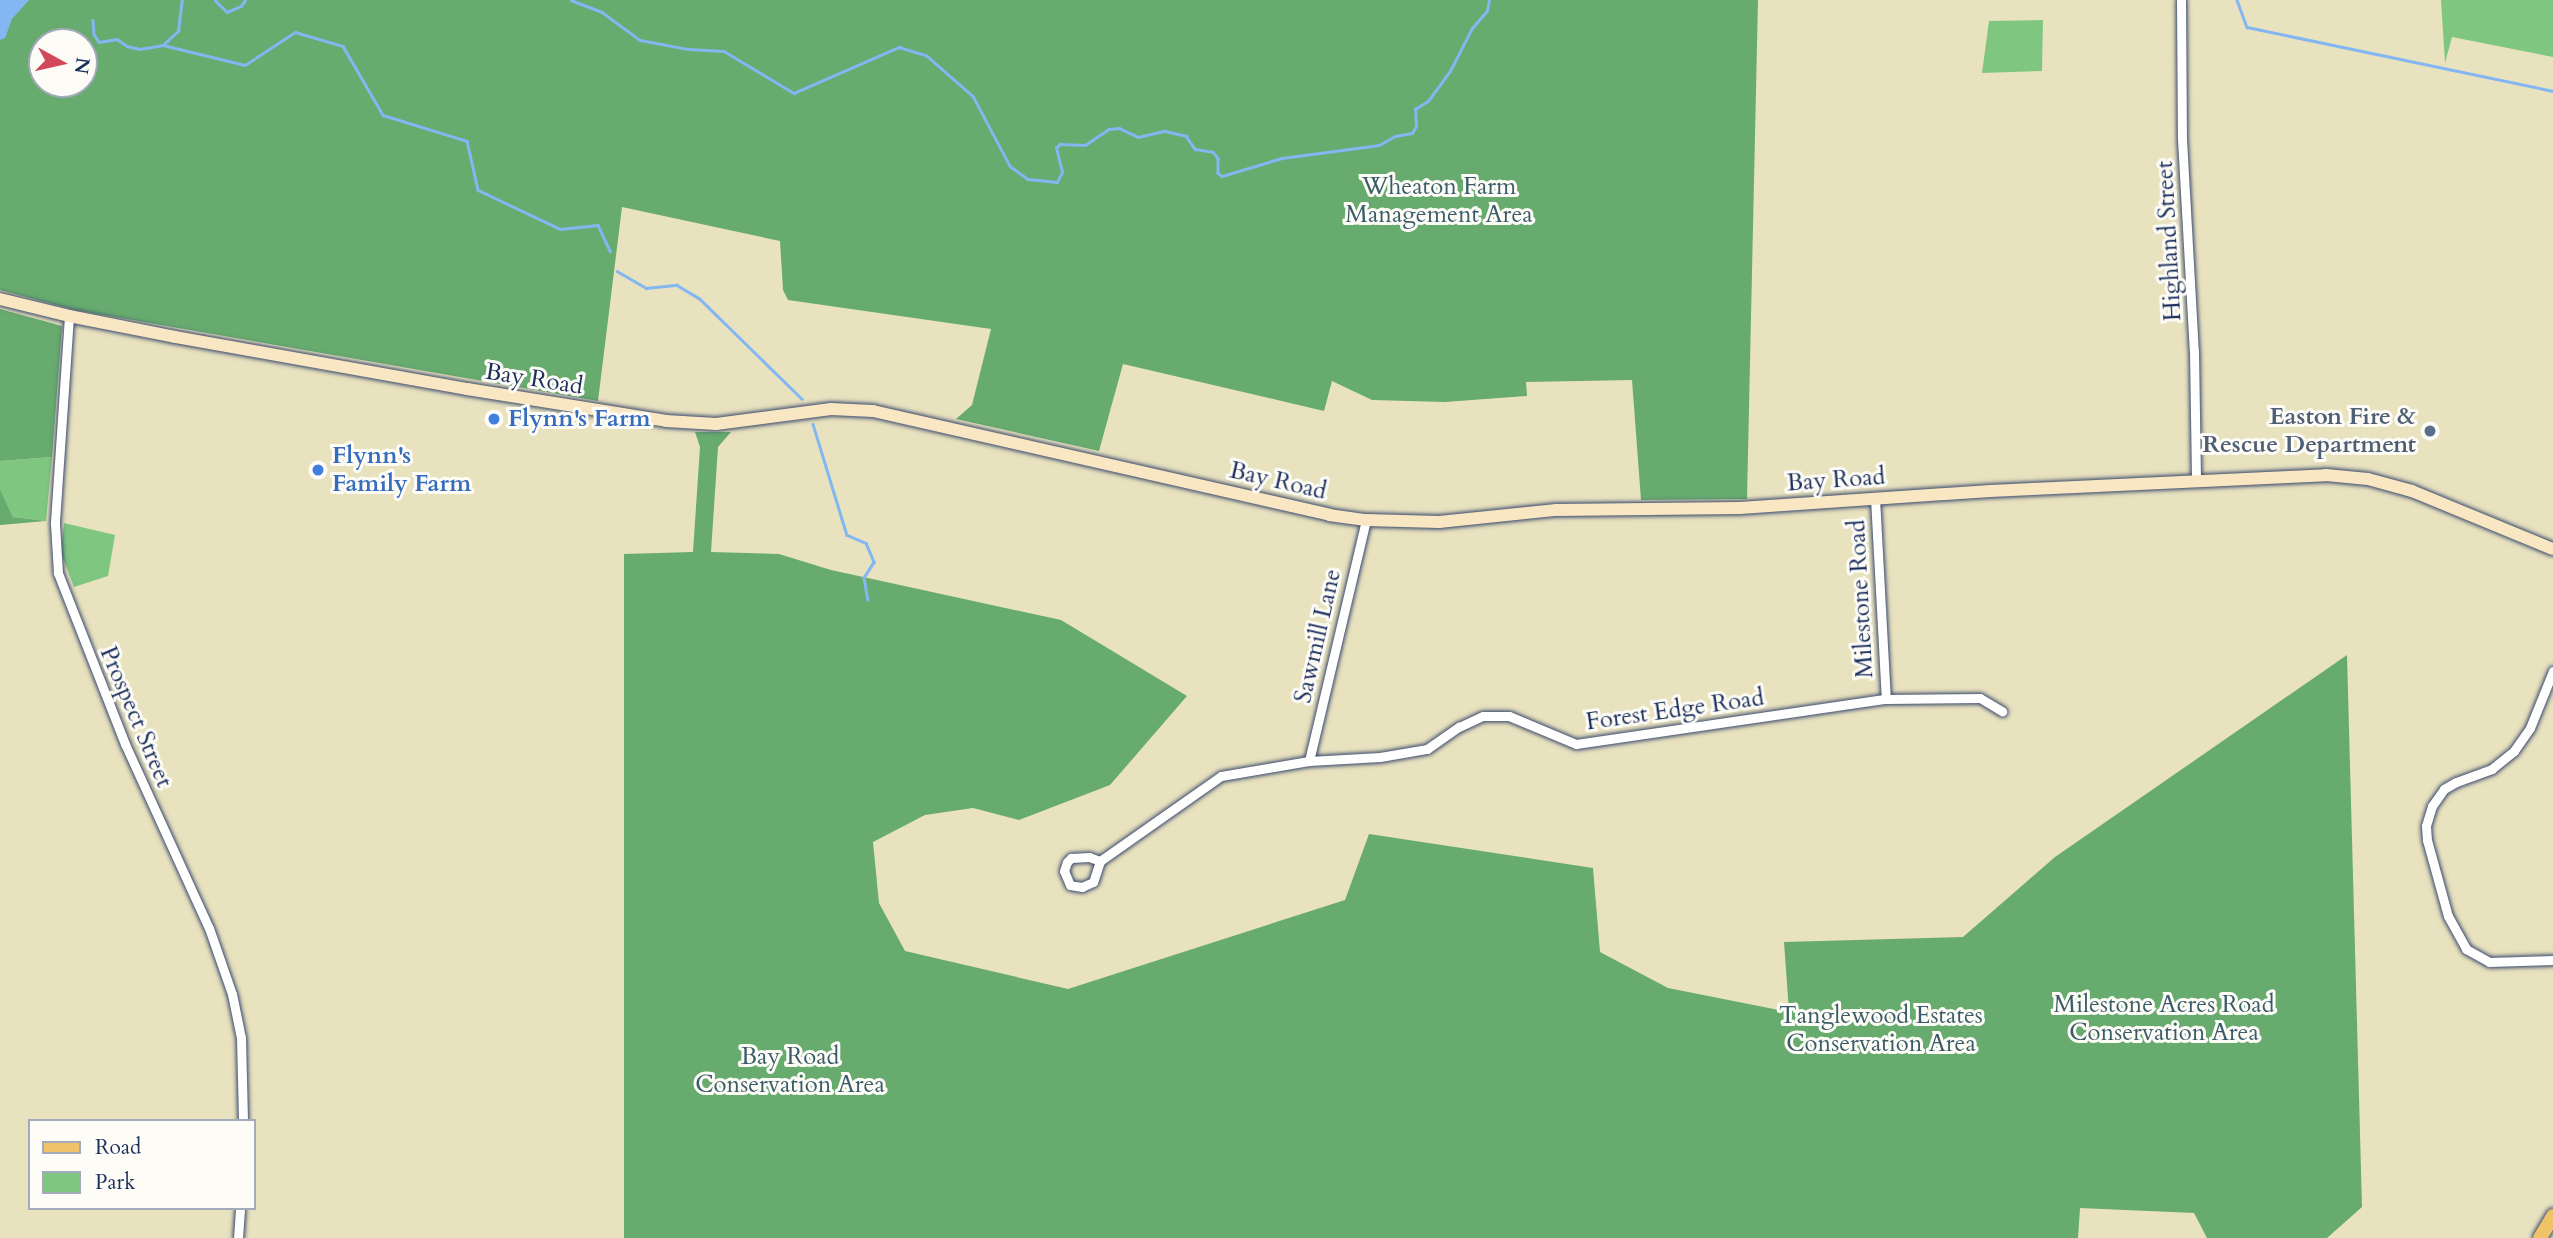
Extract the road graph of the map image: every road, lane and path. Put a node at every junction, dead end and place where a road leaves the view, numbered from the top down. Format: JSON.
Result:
{"nodes":[{"id":1,"x":2181,"y":0,"type":"edge"},
{"id":2,"x":0,"y":299,"type":"edge"},
{"id":3,"x":69,"y":316,"type":"junction"},
{"id":4,"x":2196,"y":479,"type":"junction"},
{"id":5,"x":1875,"y":498,"type":"junction"},
{"id":6,"x":1366,"y":520,"type":"junction"},
{"id":7,"x":2553,"y":549,"type":"edge"},
{"id":8,"x":2553,"y":671,"type":"edge"},
{"id":9,"x":1886,"y":699,"type":"junction"},
{"id":10,"x":2002,"y":712,"type":"dead end"},
{"id":11,"x":1309,"y":761,"type":"junction"},
{"id":12,"x":1100,"y":861,"type":"dead end"},
{"id":13,"x":2553,"y":960,"type":"edge"},
{"id":14,"x":243,"y":1119,"type":"edge"},
{"id":15,"x":240,"y":1210,"type":"edge"},
{"id":16,"x":2553,"y":1216,"type":"edge"},
{"id":17,"x":237,"y":1238,"type":"edge"},
{"id":18,"x":2540,"y":1238,"type":"edge"}],
"edges":[{"from":1,"to":4,"type":"street","name":"Highland Street"},
{"from":2,"to":3,"type":"main road","name":"Bay Road"},
{"from":3,"to":6,"type":"main road","name":"Bay Road"},
{"from":3,"to":14,"type":"street","name":"Prospect Street"},
{"from":4,"to":5,"type":"main road","name":"Bay Road"},
{"from":4,"to":7,"type":"main road","name":"Bay Road"},
{"from":5,"to":6,"type":"main road","name":"Bay Road"},
{"from":5,"to":9,"type":"street","name":"Milestone Road"},
{"from":6,"to":11,"type":"street","name":"Sawmill Lane"},
{"from":8,"to":13,"type":"street"},
{"from":9,"to":10,"type":"street","name":"Forest Edge Road"},
{"from":9,"to":11,"type":"street","name":"Forest Edge Road"},
{"from":11,"to":12,"type":"street","name":"Forest Edge Road"},
{"from":15,"to":17,"type":"street"},
{"from":16,"to":18,"type":"main road"}]}
